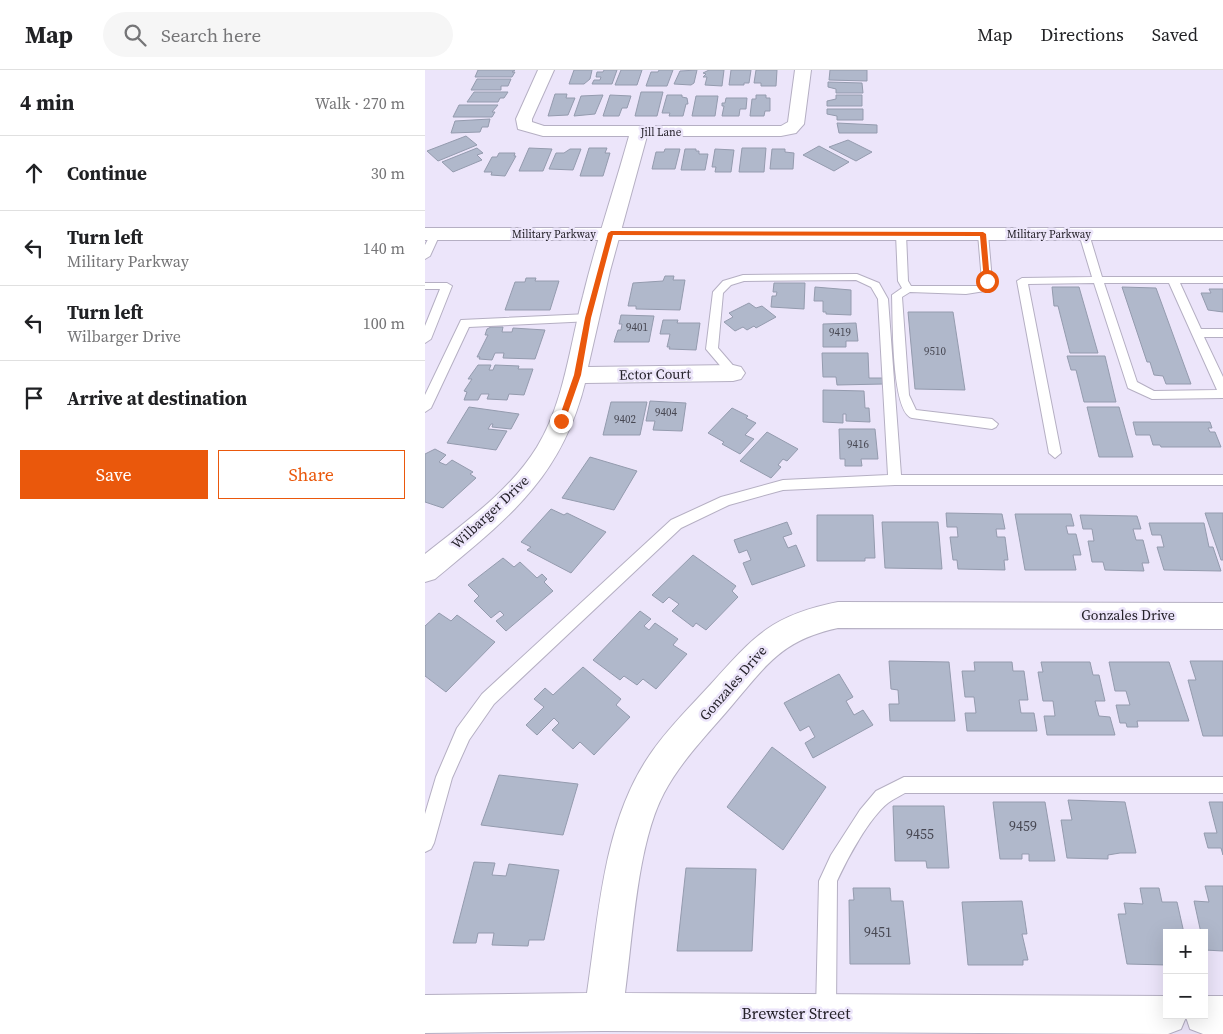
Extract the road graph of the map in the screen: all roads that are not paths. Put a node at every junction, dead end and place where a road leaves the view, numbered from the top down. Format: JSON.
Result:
{"nodes":[{"id":1,"x":546,"y":70,"type":"edge"},
{"id":2,"x":803,"y":70,"type":"edge"},
{"id":3,"x":639,"y":132,"type":"junction"},
{"id":4,"x":616,"y":220,"type":"junction"},
{"id":5,"x":430,"y":234,"type":"edge"},
{"id":6,"x":901,"y":234,"type":"junction"},
{"id":7,"x":983,"y":234,"type":"junction"},
{"id":8,"x":1084,"y":234,"type":"junction"},
{"id":9,"x":1223,"y":234,"type":"edge"},
{"id":10,"x":425,"y":256,"type":"edge"},
{"id":11,"x":1098,"y":280,"type":"junction"},
{"id":12,"x":1173,"y":280,"type":"junction"},
{"id":13,"x":1223,"y":280,"type":"edge"},
{"id":14,"x":425,"y":286,"type":"edge"},
{"id":15,"x":908,"y":289,"type":"junction"},
{"id":16,"x":588,"y":318,"type":"junction"},
{"id":17,"x":1197,"y":333,"type":"junction"},
{"id":18,"x":1223,"y":333,"type":"edge"},
{"id":19,"x":425,"y":338,"type":"edge"},
{"id":20,"x":733,"y":373,"type":"joint"},
{"id":21,"x":577,"y":375,"type":"junction"},
{"id":22,"x":1223,"y":390,"type":"edge"},
{"id":23,"x":1223,"y":394,"type":"edge"},
{"id":24,"x":425,"y":408,"type":"edge"},
{"id":25,"x":992,"y":424,"type":"dead end"},
{"id":26,"x":1055,"y":453,"type":"dead end"},
{"id":27,"x":895,"y":480,"type":"junction"},
{"id":28,"x":1223,"y":480,"type":"edge"},
{"id":29,"x":425,"y":570,"type":"edge"},
{"id":30,"x":1223,"y":616,"type":"edge"},
{"id":31,"x":1223,"y":785,"type":"edge"},
{"id":32,"x":425,"y":844,"type":"edge"},
{"id":33,"x":603,"y":1012,"type":"junction"},
{"id":34,"x":425,"y":1014,"type":"edge"},
{"id":35,"x":826,"y":1014,"type":"junction"},
{"id":36,"x":1163,"y":1015,"type":"edge"},
{"id":37,"x":1208,"y":1015,"type":"edge"},
{"id":38,"x":1223,"y":1015,"type":"edge"}],
"edges":[{"from":1,"to":3,"type":"street","name":"Jill Lane"},
{"from":2,"to":3,"type":"street","name":"Jill Lane"},
{"from":3,"to":4,"type":"street","name":"Wilbarger Drive"},
{"from":4,"to":5,"type":"street","name":"Military Parkway"},
{"from":4,"to":6,"type":"street","name":"Military Parkway"},
{"from":4,"to":16,"type":"street","name":"Wilbarger Drive"},
{"from":5,"to":10,"type":"lane"},
{"from":6,"to":7,"type":"street","name":"Military Parkway"},
{"from":6,"to":15,"type":"lane"},
{"from":7,"to":8,"type":"street","name":"Military Parkway"},
{"from":7,"to":15,"type":"lane"},
{"from":8,"to":9,"type":"street","name":"Military Parkway"},
{"from":8,"to":11,"type":"lane"},
{"from":11,"to":12,"type":"lane"},
{"from":11,"to":23,"type":"lane"},
{"from":11,"to":26,"type":"lane"},
{"from":12,"to":13,"type":"lane"},
{"from":12,"to":17,"type":"lane"},
{"from":14,"to":19,"type":"lane"},
{"from":15,"to":25,"type":"lane"},
{"from":16,"to":21,"type":"street","name":"Wilbarger Drive"},
{"from":16,"to":24,"type":"lane"},
{"from":17,"to":18,"type":"lane"},
{"from":17,"to":22,"type":"lane"},
{"from":20,"to":21,"type":"street","name":"Ector Court"},
{"from":20,"to":27,"type":"lane"},
{"from":21,"to":29,"type":"street","name":"Wilbarger Drive"},
{"from":27,"to":28,"type":"lane"},
{"from":27,"to":32,"type":"lane"},
{"from":30,"to":33,"type":"street","name":"Gonzales Drive"},
{"from":31,"to":35,"type":"lane"},
{"from":33,"to":34,"type":"street","name":"Brewster Street"},
{"from":33,"to":35,"type":"street","name":"Brewster Street"},
{"from":35,"to":36,"type":"street","name":"Brewster Street"},
{"from":37,"to":38,"type":"street"}]}
